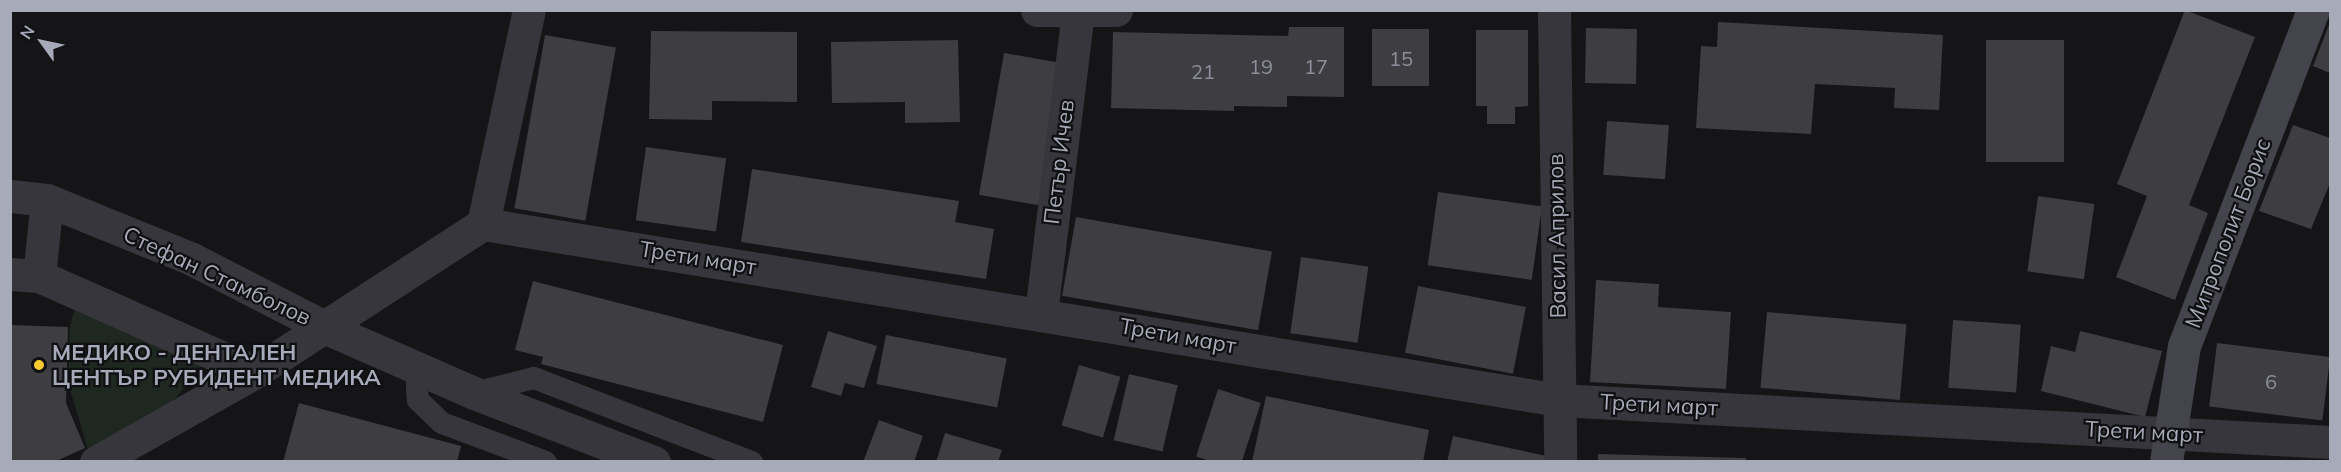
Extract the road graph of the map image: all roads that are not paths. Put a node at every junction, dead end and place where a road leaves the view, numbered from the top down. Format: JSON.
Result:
{"nodes":[{"id":1,"x":529,"y":10,"type":"edge"},
{"id":2,"x":1037,"y":10,"type":"edge"},
{"id":3,"x":1116,"y":10,"type":"edge"},
{"id":4,"x":1554,"y":10,"type":"edge"},
{"id":5,"x":2313,"y":10,"type":"edge"},
{"id":6,"x":1078,"y":11,"type":"edge"},
{"id":7,"x":10,"y":196,"type":"edge"},
{"id":8,"x":47,"y":200,"type":"junction"},
{"id":9,"x":483,"y":224,"type":"junction"},
{"id":10,"x":25,"y":275,"type":"edge"},
{"id":11,"x":1041,"y":313,"type":"junction"},
{"id":12,"x":326,"y":328,"type":"junction"},
{"id":13,"x":416,"y":367,"type":"junction"},
{"id":14,"x":255,"y":372,"type":"junction"},
{"id":15,"x":474,"y":393,"type":"junction"},
{"id":16,"x":1559,"y":400,"type":"junction"},
{"id":17,"x":2331,"y":442,"type":"edge"},
{"id":18,"x":2167,"y":447,"type":"edge"},
{"id":19,"x":96,"y":462,"type":"edge"},
{"id":20,"x":546,"y":462,"type":"edge"},
{"id":21,"x":654,"y":462,"type":"edge"},
{"id":22,"x":752,"y":462,"type":"edge"},
{"id":23,"x":1560,"y":462,"type":"edge"}],
"edges":[{"from":1,"to":9,"type":"street"},
{"from":2,"to":6,"type":"street"},
{"from":3,"to":6,"type":"street"},
{"from":4,"to":16,"type":"street","name":"Васил Априлов"},
{"from":5,"to":18,"type":"street","name":"Митрополит Борис"},
{"from":6,"to":11,"type":"street","name":"Петър Ичев"},
{"from":7,"to":8,"type":"street","name":"Стефан Стамболов"},
{"from":8,"to":10,"type":"street"},
{"from":8,"to":12,"type":"street","name":"Стефан Стамболов"},
{"from":9,"to":11,"type":"street","name":"Трети март"},
{"from":9,"to":12,"type":"street"},
{"from":10,"to":14,"type":"street"},
{"from":11,"to":16,"type":"street","name":"Трети март"},
{"from":12,"to":13,"type":"street","name":"Стефан Стамболов"},
{"from":12,"to":14,"type":"street"},
{"from":13,"to":15,"type":"street","name":"Стефан Стамболов"},
{"from":13,"to":20,"type":"lane"},
{"from":14,"to":19,"type":"street"},
{"from":15,"to":21,"type":"street","name":"Стефан Стамболов"},
{"from":15,"to":22,"type":"lane"},
{"from":16,"to":18,"type":"street","name":"Трети март"},
{"from":16,"to":23,"type":"street","name":"Васил Априлов"},
{"from":17,"to":18,"type":"street","name":"Трети март"}]}
